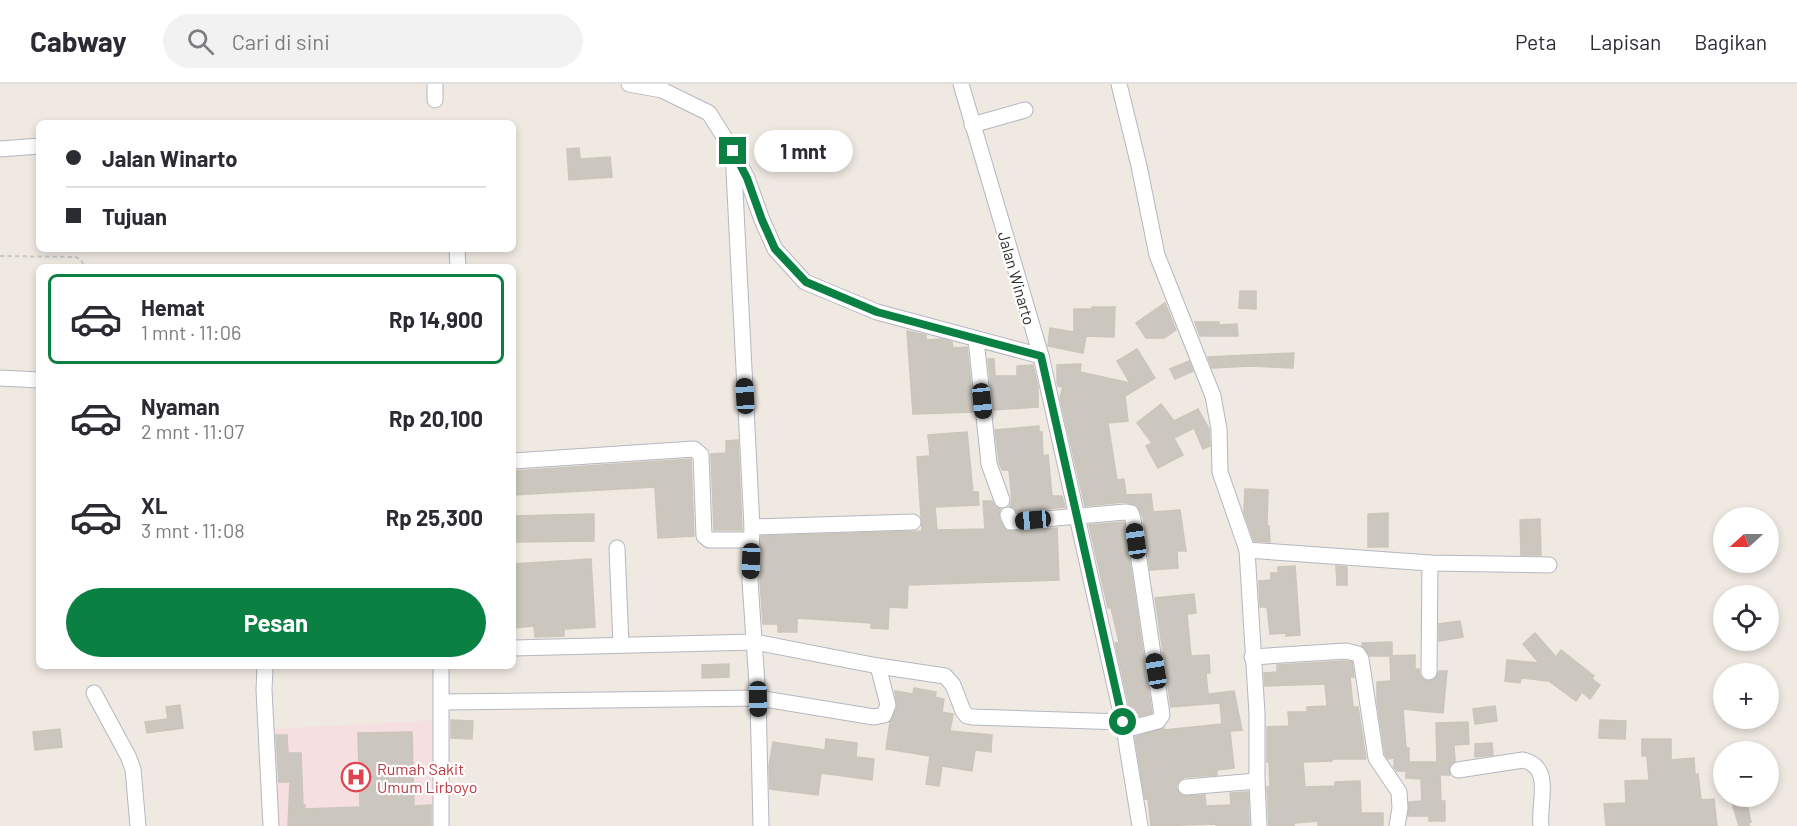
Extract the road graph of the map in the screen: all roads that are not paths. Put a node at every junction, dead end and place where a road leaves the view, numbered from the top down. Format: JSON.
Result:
{"nodes":[{"id":1,"x":435,"y":84,"type":"edge"},
{"id":2,"x":629,"y":84,"type":"edge"},
{"id":3,"x":961,"y":84,"type":"edge"},
{"id":4,"x":1119,"y":84,"type":"edge"},
{"id":5,"x":435,"y":100,"type":"dead end"},
{"id":6,"x":1024,"y":110,"type":"dead end"},
{"id":7,"x":972,"y":124,"type":"junction"},
{"id":8,"x":36,"y":146,"type":"edge"},
{"id":9,"x":0,"y":149,"type":"edge"},
{"id":10,"x":733,"y":151,"type":"junction"},
{"id":11,"x":976,"y":339,"type":"junction"},
{"id":12,"x":1041,"y":356,"type":"junction"},
{"id":13,"x":0,"y":378,"type":"edge"},
{"id":14,"x":36,"y":380,"type":"edge"},
{"id":15,"x":516,"y":461,"type":"edge"},
{"id":16,"x":1002,"y":500,"type":"dead end"},
{"id":17,"x":1077,"y":516,"type":"junction"},
{"id":18,"x":1009,"y":519,"type":"dead end"},
{"id":19,"x":913,"y":522,"type":"dead end"},
{"id":20,"x":752,"y":533,"type":"junction"},
{"id":21,"x":617,"y":548,"type":"dead end"},
{"id":22,"x":1247,"y":550,"type":"junction"},
{"id":23,"x":1430,"y":563,"type":"junction"},
{"id":24,"x":1549,"y":565,"type":"dead end"},
{"id":25,"x":755,"y":642,"type":"junction"},
{"id":26,"x":621,"y":645,"type":"junction"},
{"id":27,"x":516,"y":648,"type":"edge"},
{"id":28,"x":1252,"y":657,"type":"junction"},
{"id":29,"x":878,"y":666,"type":"junction"},
{"id":30,"x":265,"y":669,"type":"edge"},
{"id":31,"x":441,"y":669,"type":"edge"},
{"id":32,"x":1429,"y":672,"type":"dead end"},
{"id":33,"x":94,"y":693,"type":"dead end"},
{"id":34,"x":758,"y":699,"type":"junction"},
{"id":35,"x":442,"y":702,"type":"junction"},
{"id":36,"x":1123,"y":726,"type":"junction"},
{"id":37,"x":1458,"y":770,"type":"dead end"},
{"id":38,"x":1257,"y":781,"type":"junction"},
{"id":39,"x":1186,"y":787,"type":"dead end"},
{"id":40,"x":138,"y":826,"type":"edge"},
{"id":41,"x":272,"y":826,"type":"edge"},
{"id":42,"x":441,"y":826,"type":"edge"},
{"id":43,"x":761,"y":826,"type":"edge"},
{"id":44,"x":1140,"y":826,"type":"edge"},
{"id":45,"x":1259,"y":826,"type":"edge"},
{"id":46,"x":1397,"y":826,"type":"edge"},
{"id":47,"x":1541,"y":826,"type":"edge"}],
"edges":[{"from":1,"to":5,"type":"street"},
{"from":2,"to":10,"type":"street"},
{"from":3,"to":7,"type":"street","name":"Jalan Winarto"},
{"from":4,"to":22,"type":"street"},
{"from":6,"to":7,"type":"street"},
{"from":7,"to":12,"type":"street","name":"Jalan Winarto"},
{"from":8,"to":9,"type":"street"},
{"from":10,"to":11,"type":"street"},
{"from":10,"to":20,"type":"street"},
{"from":11,"to":12,"type":"street"},
{"from":11,"to":16,"type":"street"},
{"from":12,"to":17,"type":"street","name":"Jalan Winarto"},
{"from":13,"to":14,"type":"street"},
{"from":15,"to":20,"type":"street"},
{"from":17,"to":18,"type":"street"},
{"from":17,"to":36,"type":"street","name":"Jalan Winarto"},
{"from":17,"to":36,"type":"street"},
{"from":19,"to":20,"type":"street"},
{"from":20,"to":25,"type":"street"},
{"from":21,"to":26,"type":"street"},
{"from":22,"to":23,"type":"street"},
{"from":22,"to":28,"type":"street"},
{"from":23,"to":24,"type":"street"},
{"from":23,"to":32,"type":"street"},
{"from":25,"to":26,"type":"street"},
{"from":25,"to":29,"type":"street"},
{"from":25,"to":34,"type":"street"},
{"from":26,"to":27,"type":"street"},
{"from":28,"to":38,"type":"street"},
{"from":28,"to":46,"type":"street"},
{"from":29,"to":34,"type":"street"},
{"from":29,"to":36,"type":"street"},
{"from":30,"to":41,"type":"street"},
{"from":31,"to":35,"type":"street"},
{"from":33,"to":40,"type":"street"},
{"from":34,"to":35,"type":"street"},
{"from":34,"to":43,"type":"street"},
{"from":35,"to":42,"type":"street"},
{"from":36,"to":44,"type":"street","name":"Jalan Winarto"},
{"from":37,"to":47,"type":"street"},
{"from":38,"to":39,"type":"street"},
{"from":38,"to":45,"type":"street"}]}
